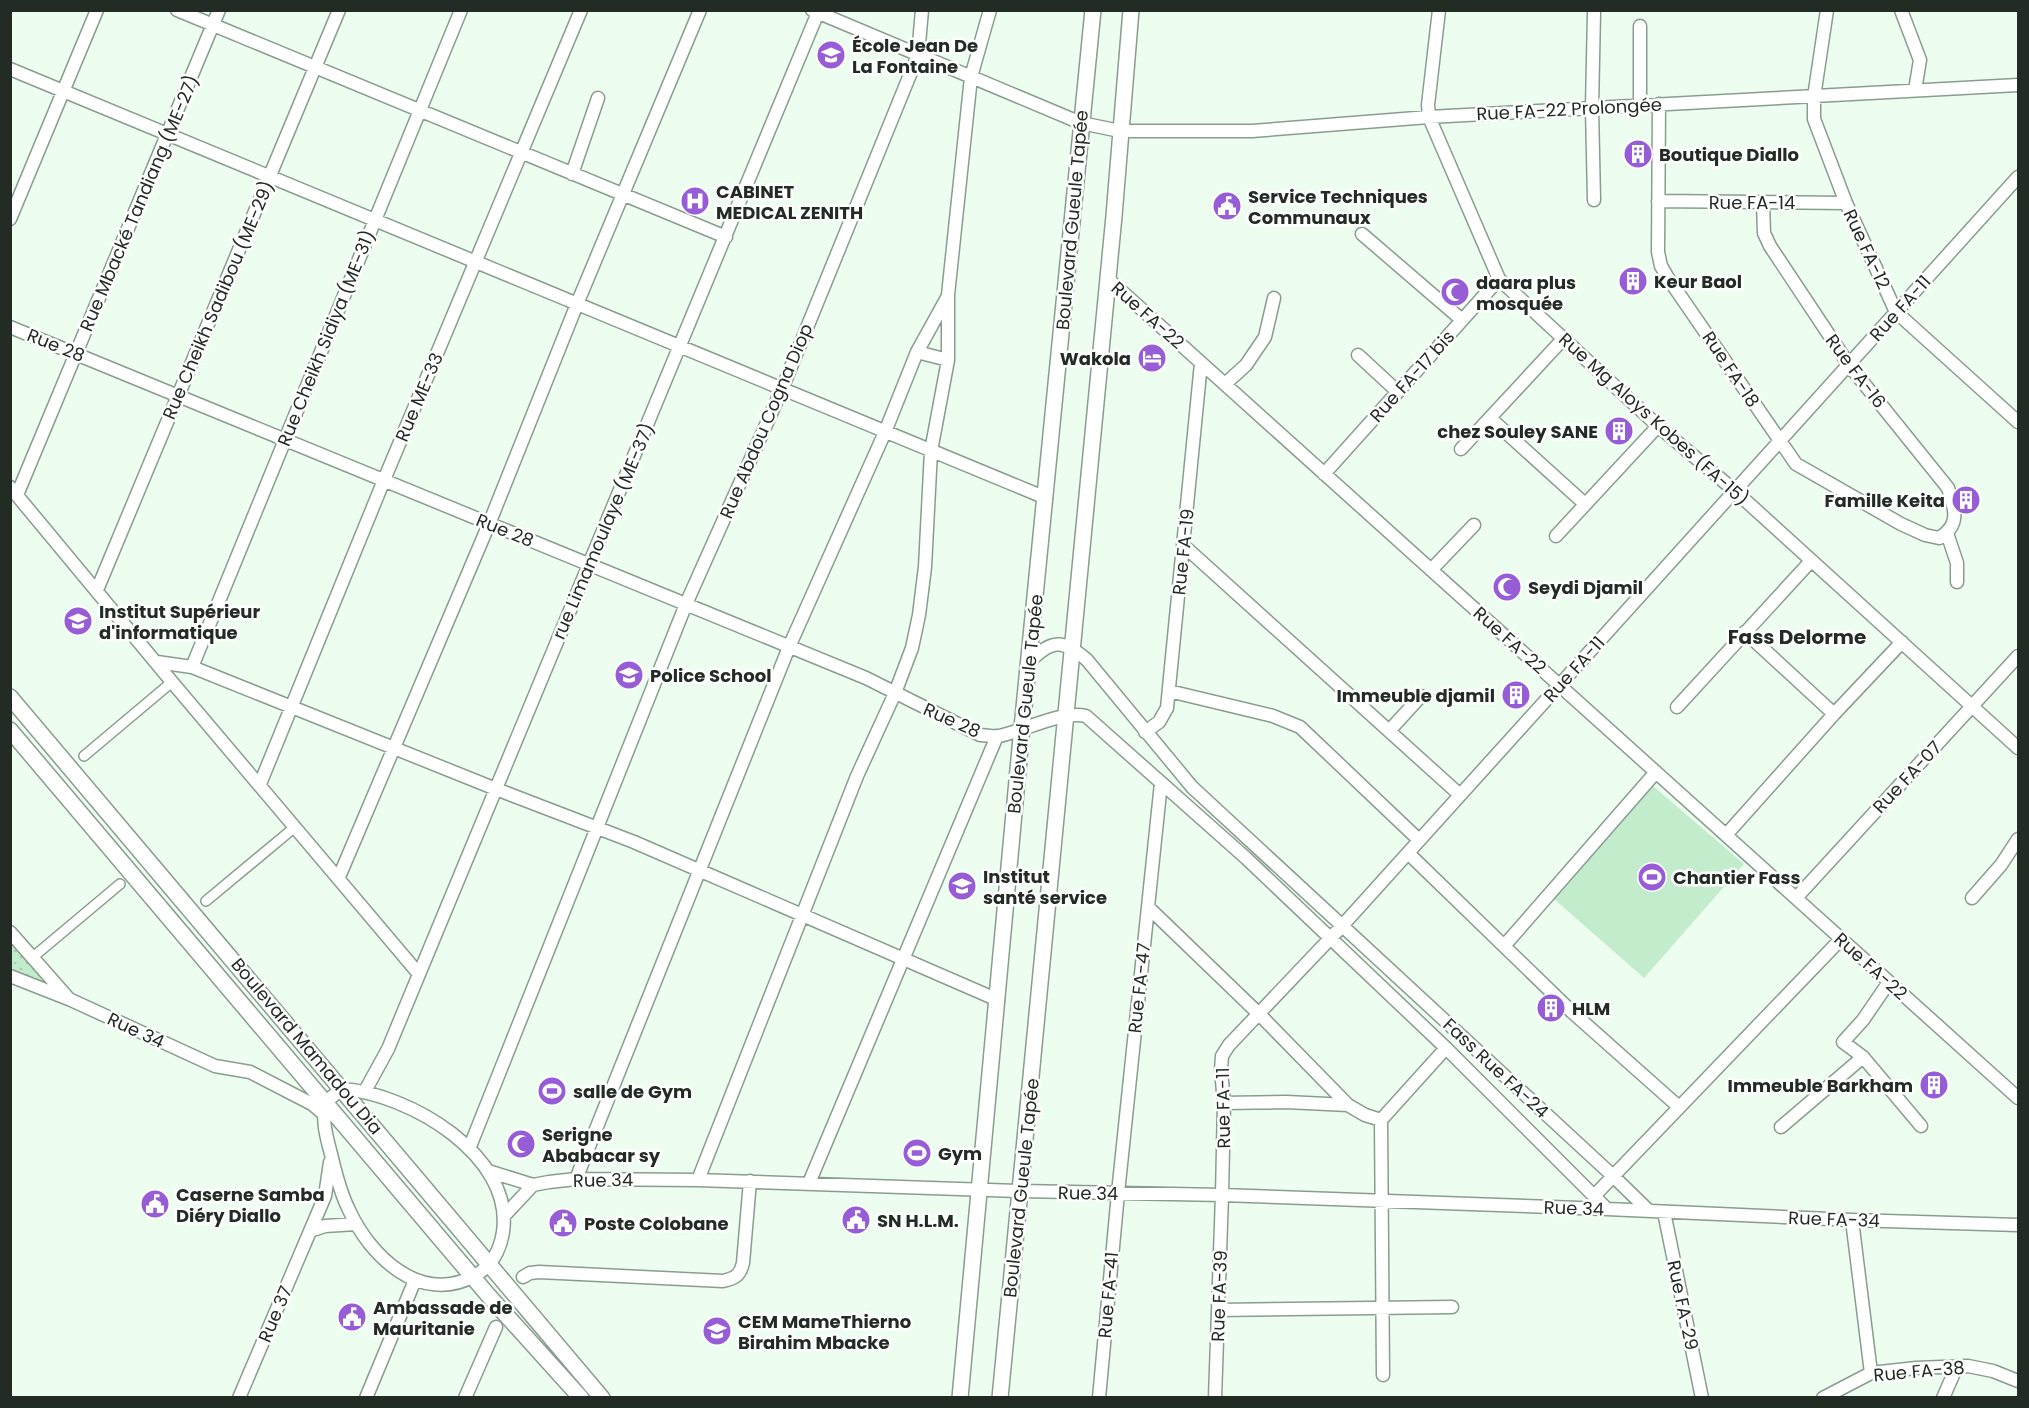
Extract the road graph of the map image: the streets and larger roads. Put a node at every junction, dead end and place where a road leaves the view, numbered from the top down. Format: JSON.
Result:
{"nodes":[{"id":1,"x":97,"y":10,"type":"edge"},
{"id":2,"x":177,"y":10,"type":"edge"},
{"id":3,"x":219,"y":10,"type":"edge"},
{"id":4,"x":339,"y":10,"type":"edge"},
{"id":5,"x":462,"y":10,"type":"edge"},
{"id":6,"x":581,"y":10,"type":"edge"},
{"id":7,"x":700,"y":10,"type":"edge"},
{"id":8,"x":922,"y":10,"type":"edge"},
{"id":9,"x":990,"y":10,"type":"edge"},
{"id":10,"x":1093,"y":10,"type":"edge"},
{"id":11,"x":1131,"y":10,"type":"edge"},
{"id":12,"x":1439,"y":10,"type":"edge"},
{"id":13,"x":1827,"y":10,"type":"edge"},
{"id":14,"x":1901,"y":10,"type":"edge"},
{"id":15,"x":816,"y":12,"type":"edge"},
{"id":16,"x":1594,"y":12,"type":"edge"},
{"id":17,"x":213,"y":25,"type":"junction"},
{"id":18,"x":1640,"y":26,"type":"dead end"},
{"id":19,"x":918,"y":55,"type":"junction"},
{"id":20,"x":315,"y":68,"type":"junction"},
{"id":21,"x":10,"y":69,"type":"edge"},
{"id":22,"x":971,"y":77,"type":"junction"},
{"id":23,"x":2019,"y":85,"type":"edge"},
{"id":24,"x":1915,"y":90,"type":"junction"},
{"id":25,"x":64,"y":91,"type":"junction"},
{"id":26,"x":1814,"y":97,"type":"junction"},
{"id":27,"x":598,"y":98,"type":"dead end"},
{"id":28,"x":1659,"y":104,"type":"junction"},
{"id":29,"x":1640,"y":105,"type":"junction"},
{"id":30,"x":1592,"y":108,"type":"junction"},
{"id":31,"x":420,"y":111,"type":"junction"},
{"id":32,"x":1430,"y":117,"type":"junction"},
{"id":33,"x":1081,"y":123,"type":"junction"},
{"id":34,"x":1120,"y":131,"type":"junction"},
{"id":35,"x":168,"y":134,"type":"junction"},
{"id":36,"x":521,"y":153,"type":"junction"},
{"id":37,"x":572,"y":174,"type":"junction"},
{"id":38,"x":270,"y":176,"type":"junction"},
{"id":39,"x":2019,"y":177,"type":"edge"},
{"id":40,"x":622,"y":195,"type":"junction"},
{"id":41,"x":1594,"y":200,"type":"dead end"},
{"id":42,"x":1658,"y":201,"type":"junction"},
{"id":43,"x":1762,"y":202,"type":"junction"},
{"id":44,"x":1846,"y":202,"type":"junction"},
{"id":45,"x":10,"y":219,"type":"edge"},
{"id":46,"x":375,"y":220,"type":"junction"},
{"id":47,"x":1362,"y":234,"type":"dead end"},
{"id":48,"x":726,"y":237,"type":"junction"},
{"id":49,"x":476,"y":262,"type":"junction"},
{"id":50,"x":1108,"y":279,"type":"junction"},
{"id":51,"x":1499,"y":279,"type":"junction"},
{"id":52,"x":948,"y":295,"type":"junction"},
{"id":53,"x":1274,"y":298,"type":"dead end"},
{"id":54,"x":577,"y":304,"type":"junction"},
{"id":55,"x":1896,"y":312,"type":"junction"},
{"id":56,"x":1461,"y":320,"type":"junction"},
{"id":57,"x":10,"y":327,"type":"edge"},
{"id":58,"x":1563,"y":338,"type":"junction"},
{"id":59,"x":680,"y":347,"type":"junction"},
{"id":60,"x":917,"y":352,"type":"junction"},
{"id":61,"x":76,"y":354,"type":"junction"},
{"id":62,"x":1358,"y":355,"type":"dead end"},
{"id":63,"x":948,"y":360,"type":"junction"},
{"id":64,"x":1201,"y":363,"type":"junction"},
{"id":65,"x":1849,"y":365,"type":"junction"},
{"id":66,"x":1225,"y":384,"type":"junction"},
{"id":67,"x":782,"y":389,"type":"junction"},
{"id":68,"x":1398,"y":392,"type":"junction"},
{"id":69,"x":178,"y":396,"type":"junction"},
{"id":70,"x":1490,"y":418,"type":"junction"},
{"id":71,"x":2019,"y":422,"type":"edge"},
{"id":72,"x":1658,"y":426,"type":"junction"},
{"id":73,"x":885,"y":432,"type":"junction"},
{"id":74,"x":284,"y":439,"type":"junction"},
{"id":75,"x":1780,"y":441,"type":"junction"},
{"id":76,"x":1461,"y":449,"type":"dead end"},
{"id":77,"x":932,"y":451,"type":"junction"},
{"id":78,"x":1324,"y":474,"type":"junction"},
{"id":79,"x":384,"y":480,"type":"junction"},
{"id":80,"x":14,"y":491,"type":"edge"},
{"id":81,"x":1735,"y":491,"type":"junction"},
{"id":82,"x":1046,"y":498,"type":"junction"},
{"id":83,"x":1585,"y":504,"type":"junction"},
{"id":84,"x":489,"y":524,"type":"junction"},
{"id":85,"x":1474,"y":525,"type":"dead end"},
{"id":86,"x":1947,"y":533,"type":"junction"},
{"id":87,"x":1556,"y":536,"type":"dead end"},
{"id":88,"x":1183,"y":545,"type":"junction"},
{"id":89,"x":1811,"y":561,"type":"junction"},
{"id":90,"x":588,"y":564,"type":"junction"},
{"id":91,"x":1431,"y":570,"type":"junction"},
{"id":92,"x":1957,"y":582,"type":"dead end"},
{"id":93,"x":97,"y":590,"type":"junction"},
{"id":94,"x":686,"y":604,"type":"junction"},
{"id":95,"x":1745,"y":632,"type":"junction"},
{"id":96,"x":1902,"y":642,"type":"junction"},
{"id":97,"x":789,"y":647,"type":"junction"},
{"id":98,"x":1072,"y":647,"type":"junction"},
{"id":99,"x":2019,"y":656,"type":"edge"},
{"id":100,"x":157,"y":662,"type":"junction"},
{"id":101,"x":1029,"y":662,"type":"junction"},
{"id":102,"x":192,"y":666,"type":"junction"},
{"id":103,"x":172,"y":682,"type":"junction"},
{"id":104,"x":1559,"y":685,"type":"junction"},
{"id":105,"x":1169,"y":691,"type":"junction"},
{"id":106,"x":895,"y":693,"type":"junction"},
{"id":107,"x":1421,"y":696,"type":"dead end"},
{"id":108,"x":10,"y":697,"type":"edge"},
{"id":109,"x":291,"y":706,"type":"junction"},
{"id":110,"x":1973,"y":706,"type":"junction"},
{"id":111,"x":1677,"y":707,"type":"dead end"},
{"id":112,"x":1834,"y":714,"type":"junction"},
{"id":113,"x":1065,"y":715,"type":"junction"},
{"id":114,"x":1023,"y":728,"type":"junction"},
{"id":115,"x":10,"y":730,"type":"edge"},
{"id":116,"x":1389,"y":731,"type":"junction"},
{"id":117,"x":1145,"y":732,"type":"junction"},
{"id":118,"x":997,"y":736,"type":"junction"},
{"id":119,"x":393,"y":748,"type":"junction"},
{"id":120,"x":2019,"y":748,"type":"edge"},
{"id":121,"x":84,"y":756,"type":"dead end"},
{"id":122,"x":1656,"y":772,"type":"junction"},
{"id":123,"x":1161,"y":783,"type":"junction"},
{"id":124,"x":260,"y":784,"type":"junction"},
{"id":125,"x":496,"y":789,"type":"junction"},
{"id":126,"x":1460,"y":795,"type":"junction"},
{"id":127,"x":295,"y":827,"type":"junction"},
{"id":128,"x":598,"y":829,"type":"junction"},
{"id":129,"x":1726,"y":835,"type":"junction"},
{"id":130,"x":2019,"y":839,"type":"edge"},
{"id":131,"x":1419,"y":840,"type":"junction"},
{"id":132,"x":1408,"y":853,"type":"junction"},
{"id":133,"x":699,"y":871,"type":"junction"},
{"id":134,"x":339,"y":877,"type":"junction"},
{"id":135,"x":120,"y":884,"type":"dead end"},
{"id":136,"x":1796,"y":898,"type":"junction"},
{"id":137,"x":1972,"y":898,"type":"dead end"},
{"id":138,"x":206,"y":901,"type":"dead end"},
{"id":139,"x":1148,"y":907,"type":"junction"},
{"id":140,"x":802,"y":914,"type":"junction"},
{"id":141,"x":1342,"y":926,"type":"junction"},
{"id":142,"x":10,"y":932,"type":"edge"},
{"id":143,"x":1329,"y":939,"type":"junction"},
{"id":144,"x":1841,"y":939,"type":"junction"},
{"id":145,"x":1504,"y":946,"type":"junction"},
{"id":146,"x":33,"y":957,"type":"junction"},
{"id":147,"x":904,"y":959,"type":"junction"},
{"id":148,"x":418,"y":973,"type":"junction"},
{"id":149,"x":10,"y":976,"type":"edge"},
{"id":150,"x":1889,"y":982,"type":"junction"},
{"id":151,"x":70,"y":1000,"type":"junction"},
{"id":152,"x":998,"y":1000,"type":"junction"},
{"id":153,"x":1259,"y":1014,"type":"junction"},
{"id":154,"x":1446,"y":1048,"type":"junction"},
{"id":155,"x":1863,"y":1057,"type":"junction"},
{"id":156,"x":343,"y":1089,"type":"junction"},
{"id":157,"x":365,"y":1091,"type":"junction"},
{"id":158,"x":2019,"y":1098,"type":"edge"},
{"id":159,"x":1224,"y":1102,"type":"junction"},
{"id":160,"x":1348,"y":1105,"type":"junction"},
{"id":161,"x":1679,"y":1107,"type":"junction"},
{"id":162,"x":326,"y":1109,"type":"junction"},
{"id":163,"x":1381,"y":1120,"type":"junction"},
{"id":164,"x":1921,"y":1126,"type":"dead end"},
{"id":165,"x":1781,"y":1127,"type":"dead end"},
{"id":166,"x":469,"y":1149,"type":"junction"},
{"id":167,"x":330,"y":1153,"type":"junction"},
{"id":168,"x":488,"y":1171,"type":"junction"},
{"id":169,"x":1614,"y":1176,"type":"junction"},
{"id":170,"x":576,"y":1179,"type":"junction"},
{"id":171,"x":698,"y":1180,"type":"junction"},
{"id":172,"x":750,"y":1181,"type":"junction"},
{"id":173,"x":809,"y":1183,"type":"junction"},
{"id":174,"x":533,"y":1185,"type":"junction"},
{"id":175,"x":979,"y":1190,"type":"junction"},
{"id":176,"x":1021,"y":1191,"type":"junction"},
{"id":177,"x":1118,"y":1193,"type":"junction"},
{"id":178,"x":1222,"y":1195,"type":"junction"},
{"id":179,"x":1594,"y":1195,"type":"junction"},
{"id":180,"x":1382,"y":1201,"type":"junction"},
{"id":181,"x":1607,"y":1209,"type":"junction"},
{"id":182,"x":1649,"y":1211,"type":"junction"},
{"id":183,"x":1664,"y":1212,"type":"junction"},
{"id":184,"x":505,"y":1215,"type":"junction"},
{"id":185,"x":1852,"y":1220,"type":"junction"},
{"id":186,"x":356,"y":1224,"type":"junction"},
{"id":187,"x":2019,"y":1225,"type":"edge"},
{"id":188,"x":310,"y":1231,"type":"junction"},
{"id":189,"x":490,"y":1263,"type":"junction"},
{"id":190,"x":473,"y":1276,"type":"junction"},
{"id":191,"x":523,"y":1277,"type":"dead end"},
{"id":192,"x":415,"y":1280,"type":"junction"},
{"id":193,"x":1383,"y":1307,"type":"junction"},
{"id":194,"x":1452,"y":1307,"type":"dead end"},
{"id":195,"x":1218,"y":1310,"type":"junction"},
{"id":196,"x":496,"y":1327,"type":"dead end"},
{"id":197,"x":1957,"y":1366,"type":"junction"},
{"id":198,"x":1871,"y":1373,"type":"junction"},
{"id":199,"x":1383,"y":1375,"type":"dead end"},
{"id":200,"x":2019,"y":1381,"type":"edge"},
{"id":201,"x":239,"y":1398,"type":"edge"},
{"id":202,"x":366,"y":1398,"type":"edge"},
{"id":203,"x":465,"y":1398,"type":"edge"},
{"id":204,"x":581,"y":1398,"type":"edge"},
{"id":205,"x":602,"y":1398,"type":"edge"},
{"id":206,"x":960,"y":1398,"type":"edge"},
{"id":207,"x":1000,"y":1398,"type":"edge"},
{"id":208,"x":1099,"y":1398,"type":"edge"},
{"id":209,"x":1215,"y":1398,"type":"edge"},
{"id":210,"x":1702,"y":1398,"type":"edge"},
{"id":211,"x":1823,"y":1398,"type":"edge"},
{"id":212,"x":1943,"y":1398,"type":"edge"}],
"edges":[{"from":1,"to":25,"type":"street"},
{"from":2,"to":17,"type":"street"},
{"from":3,"to":17,"type":"street","name":"Rue Mbacké Tandiang (ME-27)"},
{"from":4,"to":20,"type":"street","name":"Rue Cheikh Sadibou (ME-29)"},
{"from":5,"to":31,"type":"street","name":"Rue Cheikh Sidiya (ME-31)"},
{"from":6,"to":36,"type":"street","name":"Rue ME-33"},
{"from":7,"to":40,"type":"street"},
{"from":8,"to":19,"type":"street","name":"Rue Abdou Cogna Diop"},
{"from":9,"to":22,"type":"street"},
{"from":10,"to":33,"type":"street","name":"Boulevard Gueule Tapée"},
{"from":11,"to":34,"type":"street","name":"Boulevard Gueule Tapée"},
{"from":12,"to":32,"type":"street","name":"Rue Mg Aloys Kobes (FA-15)"},
{"from":13,"to":26,"type":"street","name":"Rue FA-12"},
{"from":14,"to":24,"type":"street"},
{"from":15,"to":19,"type":"street"},
{"from":15,"to":48,"type":"street","name":"rue Limamoulaye (ME-37)"},
{"from":16,"to":30,"type":"street"},
{"from":17,"to":20,"type":"street"},
{"from":17,"to":35,"type":"street","name":"Rue Mbacké Tandiang (ME-27)"},
{"from":18,"to":29,"type":"street"},
{"from":19,"to":22,"type":"street"},
{"from":19,"to":67,"type":"street","name":"Rue Abdou Cogna Diop"},
{"from":20,"to":31,"type":"street"},
{"from":20,"to":38,"type":"street","name":"Rue Cheikh Sadibou (ME-29)"},
{"from":21,"to":25,"type":"street"},
{"from":22,"to":33,"type":"street"},
{"from":22,"to":52,"type":"street"},
{"from":23,"to":24,"type":"street","name":"Rue FA-22 Prolongée"},
{"from":24,"to":26,"type":"street","name":"Rue FA-22 Prolongée"},
{"from":25,"to":35,"type":"street"},
{"from":25,"to":45,"type":"street"},
{"from":26,"to":28,"type":"street","name":"Rue FA-22 Prolongée"},
{"from":26,"to":44,"type":"street","name":"Rue FA-12"},
{"from":27,"to":37,"type":"street"},
{"from":28,"to":29,"type":"street","name":"Rue FA-22 Prolongée"},
{"from":28,"to":42,"type":"street","name":"Rue FA-18"},
{"from":29,"to":30,"type":"street","name":"Rue FA-22 Prolongée"},
{"from":30,"to":32,"type":"street","name":"Rue FA-22 Prolongée"},
{"from":30,"to":41,"type":"street"},
{"from":31,"to":36,"type":"street"},
{"from":31,"to":46,"type":"street","name":"Rue Cheikh Sidiya (ME-31)"},
{"from":32,"to":34,"type":"street","name":"Rue FA-22 Prolongée"},
{"from":32,"to":51,"type":"street","name":"Rue Mg Aloys Kobes (FA-15)"},
{"from":33,"to":34,"type":"street"},
{"from":33,"to":82,"type":"street","name":"Boulevard Gueule Tapée"},
{"from":34,"to":50,"type":"street","name":"Boulevard Gueule Tapée"},
{"from":35,"to":38,"type":"street"},
{"from":35,"to":61,"type":"street","name":"Rue Mbacké Tandiang (ME-27)"},
{"from":36,"to":37,"type":"street"},
{"from":36,"to":49,"type":"street","name":"Rue ME-33"},
{"from":37,"to":40,"type":"street"},
{"from":38,"to":46,"type":"street"},
{"from":38,"to":69,"type":"street","name":"Rue Cheikh Sadibou (ME-29)"},
{"from":39,"to":55,"type":"street","name":"Rue FA-11"},
{"from":40,"to":48,"type":"street"},
{"from":40,"to":54,"type":"street"},
{"from":42,"to":43,"type":"street","name":"Rue FA-14"},
{"from":42,"to":75,"type":"street","name":"Rue FA-18"},
{"from":43,"to":44,"type":"street","name":"Rue FA-14"},
{"from":43,"to":65,"type":"street","name":"Rue FA-16"},
{"from":44,"to":55,"type":"street","name":"Rue FA-12"},
{"from":46,"to":49,"type":"street"},
{"from":46,"to":74,"type":"street","name":"Rue Cheikh Sidiya (ME-31)"},
{"from":47,"to":56,"type":"street"},
{"from":48,"to":59,"type":"street","name":"rue Limamoulaye (ME-37)"},
{"from":49,"to":54,"type":"street"},
{"from":49,"to":79,"type":"street","name":"Rue ME-33"},
{"from":50,"to":64,"type":"street","name":"Rue FA-22"},
{"from":50,"to":98,"type":"street","name":"Boulevard Gueule Tapée"},
{"from":51,"to":56,"type":"street","name":"Rue FA-17 bis"},
{"from":51,"to":58,"type":"street","name":"Rue Mg Aloys Kobes (FA-15)"},
{"from":52,"to":60,"type":"street"},
{"from":52,"to":63,"type":"street"},
{"from":53,"to":66,"type":"street"},
{"from":54,"to":59,"type":"street"},
{"from":54,"to":84,"type":"street"},
{"from":55,"to":65,"type":"street","name":"Rue FA-11"},
{"from":55,"to":71,"type":"street","name":"Rue FA-12"},
{"from":56,"to":68,"type":"street","name":"Rue FA-17 bis"},
{"from":57,"to":61,"type":"street","name":"Rue 28"},
{"from":58,"to":70,"type":"street"},
{"from":58,"to":72,"type":"street","name":"Rue Mg Aloys Kobes (FA-15)"},
{"from":59,"to":67,"type":"street"},
{"from":59,"to":90,"type":"street","name":"rue Limamoulaye (ME-37)"},
{"from":60,"to":63,"type":"street"},
{"from":60,"to":73,"type":"street"},
{"from":61,"to":69,"type":"street","name":"Rue 28"},
{"from":61,"to":80,"type":"street","name":"Rue Mbacké Tandiang (ME-27)"},
{"from":62,"to":68,"type":"street"},
{"from":63,"to":77,"type":"street"},
{"from":64,"to":66,"type":"street","name":"Rue FA-22"},
{"from":64,"to":88,"type":"street","name":"Rue FA-19"},
{"from":65,"to":75,"type":"street","name":"Rue FA-11"},
{"from":65,"to":86,"type":"street","name":"Rue FA-16"},
{"from":66,"to":78,"type":"street","name":"Rue FA-22"},
{"from":67,"to":73,"type":"street"},
{"from":67,"to":94,"type":"street","name":"Rue Abdou Cogna Diop"},
{"from":68,"to":78,"type":"street","name":"Rue FA-17 bis"},
{"from":69,"to":74,"type":"street","name":"Rue 28"},
{"from":69,"to":93,"type":"street","name":"Rue Cheikh Sadibou (ME-29)"},
{"from":70,"to":76,"type":"street"},
{"from":70,"to":83,"type":"street"},
{"from":72,"to":81,"type":"street","name":"Rue Mg Aloys Kobes (FA-15)"},
{"from":72,"to":83,"type":"street"},
{"from":73,"to":77,"type":"street"},
{"from":73,"to":97,"type":"street"},
{"from":74,"to":79,"type":"street","name":"Rue 28"},
{"from":74,"to":102,"type":"street","name":"Rue Cheikh Sidiya (ME-31)"},
{"from":75,"to":81,"type":"street","name":"Rue FA-11"},
{"from":75,"to":86,"type":"street","name":"Rue FA-18"},
{"from":77,"to":82,"type":"street"},
{"from":77,"to":106,"type":"street"},
{"from":78,"to":91,"type":"street","name":"Rue FA-22"},
{"from":79,"to":84,"type":"street","name":"Rue 28"},
{"from":79,"to":109,"type":"street","name":"Rue ME-33"},
{"from":80,"to":93,"type":"street"},
{"from":81,"to":89,"type":"street","name":"Rue Mg Aloys Kobes (FA-15)"},
{"from":81,"to":104,"type":"street","name":"Rue FA-11"},
{"from":82,"to":101,"type":"street","name":"Boulevard Gueule Tapée"},
{"from":83,"to":87,"type":"street"},
{"from":84,"to":90,"type":"street","name":"Rue 28"},
{"from":84,"to":119,"type":"street"},
{"from":85,"to":91,"type":"street"},
{"from":86,"to":92,"type":"street"},
{"from":88,"to":105,"type":"street","name":"Rue FA-19"},
{"from":88,"to":116,"type":"street"},
{"from":89,"to":95,"type":"street"},
{"from":89,"to":96,"type":"street","name":"Rue Mg Aloys Kobes (FA-15)"},
{"from":90,"to":94,"type":"street","name":"Rue 28"},
{"from":90,"to":125,"type":"street","name":"rue Limamoulaye (ME-37)"},
{"from":91,"to":104,"type":"street","name":"Rue FA-22"},
{"from":93,"to":100,"type":"street"},
{"from":94,"to":97,"type":"street","name":"Rue 28"},
{"from":94,"to":128,"type":"street","name":"Rue Abdou Cogna Diop"},
{"from":95,"to":111,"type":"street"},
{"from":95,"to":112,"type":"street"},
{"from":96,"to":110,"type":"street","name":"Rue Mg Aloys Kobes (FA-15)"},
{"from":96,"to":112,"type":"street"},
{"from":97,"to":106,"type":"street","name":"Rue 28"},
{"from":97,"to":133,"type":"street"},
{"from":98,"to":101,"type":"street"},
{"from":98,"to":113,"type":"street","name":"Boulevard Gueule Tapée"},
{"from":98,"to":117,"type":"street","name":"Fass Rue FA-24"},
{"from":99,"to":110,"type":"street","name":"Rue FA-07"},
{"from":100,"to":102,"type":"street"},
{"from":100,"to":103,"type":"street"},
{"from":101,"to":114,"type":"street","name":"Boulevard Gueule Tapée"},
{"from":102,"to":109,"type":"street"},
{"from":103,"to":121,"type":"street"},
{"from":103,"to":124,"type":"street"},
{"from":104,"to":122,"type":"street","name":"Rue FA-22"},
{"from":104,"to":126,"type":"street","name":"Rue FA-11"},
{"from":105,"to":117,"type":"street","name":"Rue FA-19"},
{"from":105,"to":131,"type":"street"},
{"from":106,"to":118,"type":"street","name":"Rue 28"},
{"from":106,"to":140,"type":"street"},
{"from":107,"to":116,"type":"street"},
{"from":108,"to":156,"type":"street","name":"Boulevard Mamadou Dia"},
{"from":109,"to":119,"type":"street"},
{"from":109,"to":124,"type":"street","name":"Rue ME-33"},
{"from":110,"to":120,"type":"street","name":"Rue Mg Aloys Kobes (FA-15)"},
{"from":110,"to":136,"type":"street","name":"Rue FA-07"},
{"from":112,"to":129,"type":"street"},
{"from":113,"to":114,"type":"street"},
{"from":113,"to":123,"type":"street"},
{"from":113,"to":176,"type":"street","name":"Boulevard Gueule Tapée"},
{"from":114,"to":118,"type":"street"},
{"from":114,"to":152,"type":"street","name":"Boulevard Gueule Tapée"},
{"from":115,"to":162,"type":"street","name":"Boulevard Mamadou Dia"},
{"from":116,"to":126,"type":"street"},
{"from":117,"to":141,"type":"street","name":"Fass Rue FA-24"},
{"from":118,"to":147,"type":"street"},
{"from":119,"to":125,"type":"street"},
{"from":119,"to":134,"type":"street"},
{"from":122,"to":129,"type":"street","name":"Rue FA-22"},
{"from":122,"to":145,"type":"street"},
{"from":123,"to":139,"type":"street","name":"Rue FA-47"},
{"from":123,"to":143,"type":"street"},
{"from":124,"to":127,"type":"street"},
{"from":125,"to":128,"type":"street"},
{"from":125,"to":148,"type":"street","name":"rue Limamoulaye (ME-37)"},
{"from":126,"to":131,"type":"street","name":"Rue FA-11"},
{"from":127,"to":134,"type":"street"},
{"from":127,"to":138,"type":"street"},
{"from":128,"to":133,"type":"street"},
{"from":128,"to":166,"type":"street","name":"Rue Abdou Cogna Diop"},
{"from":129,"to":136,"type":"street","name":"Rue FA-22"},
{"from":130,"to":137,"type":"street"},
{"from":131,"to":132,"type":"street","name":"Rue FA-11"},
{"from":132,"to":141,"type":"street","name":"Rue FA-11"},
{"from":132,"to":145,"type":"street"},
{"from":133,"to":140,"type":"street"},
{"from":133,"to":170,"type":"street"},
{"from":134,"to":148,"type":"street"},
{"from":135,"to":146,"type":"street"},
{"from":136,"to":144,"type":"street","name":"Rue FA-22"},
{"from":139,"to":153,"type":"street"},
{"from":139,"to":177,"type":"street","name":"Rue FA-47"},
{"from":140,"to":147,"type":"street"},
{"from":140,"to":171,"type":"street"},
{"from":141,"to":143,"type":"street","name":"Rue FA-11"},
{"from":141,"to":169,"type":"street","name":"Fass Rue FA-24"},
{"from":142,"to":146,"type":"street"},
{"from":143,"to":153,"type":"street","name":"Rue FA-11"},
{"from":143,"to":154,"type":"street"},
{"from":144,"to":150,"type":"street","name":"Rue FA-22"},
{"from":144,"to":161,"type":"street"},
{"from":145,"to":161,"type":"street"},
{"from":146,"to":151,"type":"street"},
{"from":147,"to":152,"type":"street"},
{"from":147,"to":173,"type":"street"},
{"from":148,"to":157,"type":"street","name":"rue Limamoulaye (ME-37)"},
{"from":149,"to":151,"type":"street","name":"Rue 34"},
{"from":150,"to":155,"type":"street"},
{"from":150,"to":158,"type":"street","name":"Rue FA-22"},
{"from":151,"to":162,"type":"street","name":"Rue 34"},
{"from":152,"to":175,"type":"street","name":"Boulevard Gueule Tapée"},
{"from":153,"to":159,"type":"street","name":"Rue FA-11"},
{"from":153,"to":160,"type":"street"},
{"from":154,"to":163,"type":"street"},
{"from":154,"to":179,"type":"street"},
{"from":155,"to":164,"type":"street"},
{"from":155,"to":165,"type":"street"},
{"from":156,"to":157,"type":"street"},
{"from":156,"to":162,"type":"street"},
{"from":156,"to":189,"type":"street","name":"Boulevard Mamadou Dia"},
{"from":157,"to":166,"type":"street"},
{"from":159,"to":160,"type":"street"},
{"from":159,"to":178,"type":"street","name":"Rue FA-11"},
{"from":160,"to":163,"type":"street"},
{"from":161,"to":169,"type":"street"},
{"from":162,"to":167,"type":"street"},
{"from":162,"to":190,"type":"street","name":"Boulevard Mamadou Dia"},
{"from":163,"to":180,"type":"street"},
{"from":166,"to":168,"type":"street"},
{"from":167,"to":186,"type":"street"},
{"from":167,"to":188,"type":"street","name":"Rue 37"},
{"from":168,"to":174,"type":"street"},
{"from":168,"to":184,"type":"street"},
{"from":169,"to":179,"type":"street"},
{"from":169,"to":182,"type":"street","name":"Fass Rue FA-24"},
{"from":170,"to":171,"type":"street","name":"Rue 34"},
{"from":170,"to":174,"type":"street","name":"Rue 34"},
{"from":171,"to":172,"type":"street","name":"Rue 34"},
{"from":172,"to":173,"type":"street","name":"Rue 34"},
{"from":172,"to":191,"type":"street"},
{"from":173,"to":175,"type":"street","name":"Rue 34"},
{"from":174,"to":184,"type":"street"},
{"from":175,"to":176,"type":"street","name":"Rue 34"},
{"from":175,"to":206,"type":"street","name":"Boulevard Gueule Tapée"},
{"from":176,"to":177,"type":"street","name":"Rue 34"},
{"from":176,"to":207,"type":"street","name":"Boulevard Gueule Tapée"},
{"from":177,"to":178,"type":"street","name":"Rue 34"},
{"from":177,"to":208,"type":"street","name":"Rue FA-41"},
{"from":178,"to":180,"type":"street","name":"Rue 34"},
{"from":178,"to":195,"type":"street","name":"Rue FA-39"},
{"from":179,"to":181,"type":"street"},
{"from":180,"to":181,"type":"street","name":"Rue 34"},
{"from":180,"to":193,"type":"street"},
{"from":181,"to":182,"type":"street","name":"Rue 34"},
{"from":182,"to":183,"type":"street","name":"Rue FA-34"},
{"from":183,"to":185,"type":"street","name":"Rue FA-34"},
{"from":183,"to":210,"type":"street","name":"Rue FA-29"},
{"from":184,"to":189,"type":"street"},
{"from":185,"to":187,"type":"street","name":"Rue FA-34"},
{"from":185,"to":198,"type":"street"},
{"from":186,"to":188,"type":"street"},
{"from":186,"to":192,"type":"street"},
{"from":188,"to":201,"type":"street","name":"Rue 37"},
{"from":189,"to":190,"type":"street"},
{"from":189,"to":205,"type":"street","name":"Boulevard Mamadou Dia"},
{"from":190,"to":192,"type":"street"},
{"from":190,"to":204,"type":"street","name":"Boulevard Mamadou Dia"},
{"from":192,"to":202,"type":"street"},
{"from":193,"to":194,"type":"street"},
{"from":193,"to":195,"type":"street"},
{"from":193,"to":199,"type":"street"},
{"from":195,"to":209,"type":"street","name":"Rue FA-39"},
{"from":196,"to":203,"type":"street"},
{"from":197,"to":198,"type":"street","name":"Rue FA-38"},
{"from":197,"to":200,"type":"street","name":"Rue FA-38"},
{"from":197,"to":212,"type":"street"},
{"from":198,"to":211,"type":"street","name":"Rue FA-38"}]}
